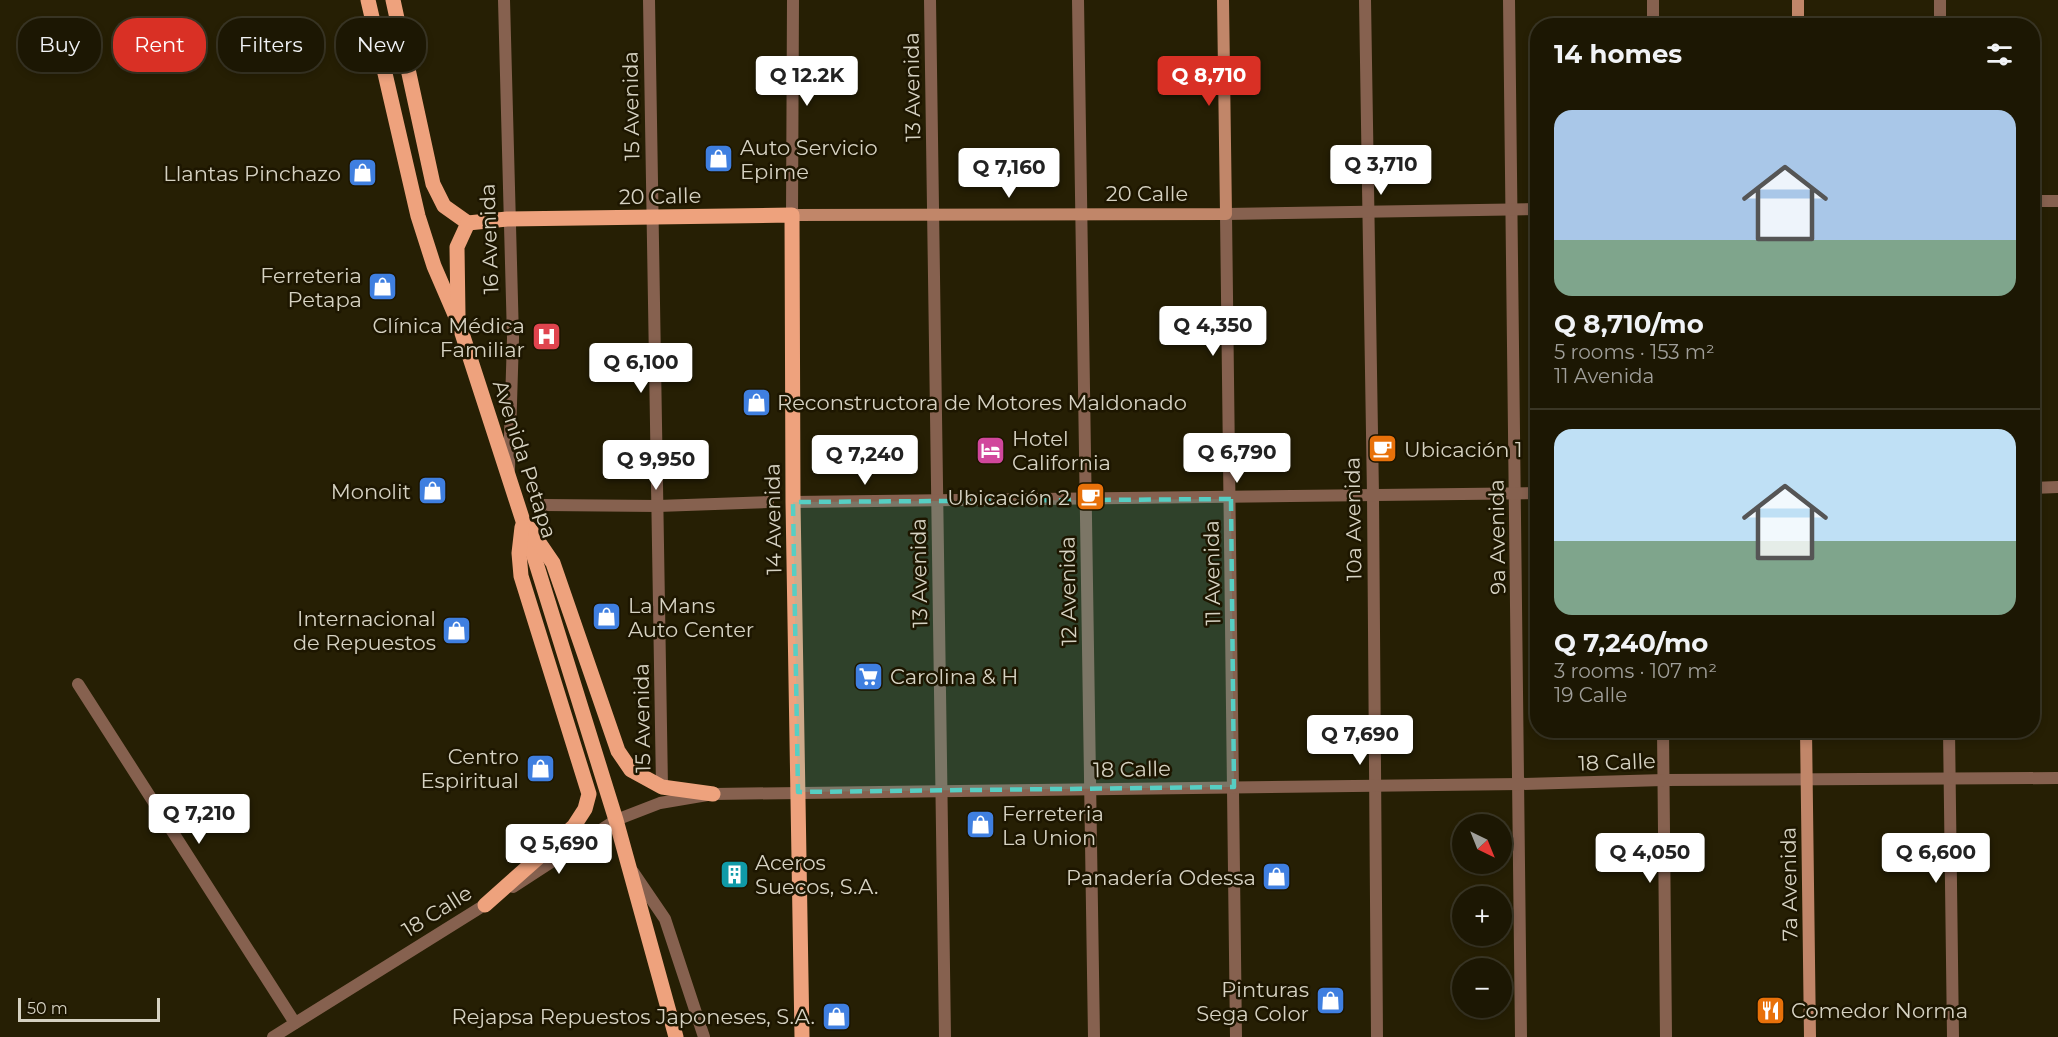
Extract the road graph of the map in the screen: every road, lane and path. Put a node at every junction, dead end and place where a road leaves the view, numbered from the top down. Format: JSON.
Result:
{"nodes":[{"id":1,"x":368,"y":0,"type":"edge"},
{"id":2,"x":393,"y":0,"type":"edge"},
{"id":3,"x":504,"y":0,"type":"edge"},
{"id":4,"x":649,"y":0,"type":"edge"},
{"id":5,"x":793,"y":0,"type":"edge"},
{"id":6,"x":930,"y":0,"type":"edge"},
{"id":7,"x":1078,"y":0,"type":"edge"},
{"id":8,"x":1223,"y":0,"type":"edge"},
{"id":9,"x":1365,"y":0,"type":"edge"},
{"id":10,"x":1509,"y":0,"type":"edge"},
{"id":11,"x":1653,"y":0,"type":"edge"},
{"id":12,"x":1798,"y":0,"type":"edge"},
{"id":13,"x":1940,"y":0,"type":"edge"},
{"id":14,"x":1653,"y":18,"type":"edge"},
{"id":15,"x":1798,"y":18,"type":"edge"},
{"id":16,"x":1940,"y":18,"type":"edge"},
{"id":17,"x":2040,"y":201,"type":"edge"},
{"id":18,"x":2058,"y":201,"type":"edge"},
{"id":19,"x":1511,"y":209,"type":"junction"},
{"id":20,"x":1530,"y":209,"type":"edge"},
{"id":21,"x":1368,"y":211,"type":"junction"},
{"id":22,"x":933,"y":214,"type":"junction"},
{"id":23,"x":1081,"y":214,"type":"junction"},
{"id":24,"x":1226,"y":214,"type":"junction"},
{"id":25,"x":792,"y":215,"type":"junction"},
{"id":26,"x":653,"y":217,"type":"junction"},
{"id":27,"x":507,"y":219,"type":"junction"},
{"id":28,"x":468,"y":223,"type":"junction"},
{"id":29,"x":459,"y":324,"type":"junction"},
{"id":30,"x":508,"y":477,"type":"junction"},
{"id":31,"x":2058,"y":487,"type":"edge"},
{"id":32,"x":2040,"y":488,"type":"edge"},
{"id":33,"x":1515,"y":493,"type":"junction"},
{"id":34,"x":1530,"y":493,"type":"edge"},
{"id":35,"x":1373,"y":495,"type":"junction"},
{"id":36,"x":1086,"y":498,"type":"junction"},
{"id":37,"x":1231,"y":499,"type":"junction"},
{"id":38,"x":938,"y":501,"type":"junction"},
{"id":39,"x":768,"y":502,"type":"dead end"},
{"id":40,"x":793,"y":502,"type":"junction"},
{"id":41,"x":544,"y":505,"type":"dead end"},
{"id":42,"x":658,"y":506,"type":"junction"},
{"id":43,"x":523,"y":521,"type":"junction"},
{"id":44,"x":78,"y":684,"type":"dead end"},
{"id":45,"x":1663,"y":738,"type":"edge"},
{"id":46,"x":1806,"y":738,"type":"edge"},
{"id":47,"x":1949,"y":738,"type":"edge"},
{"id":48,"x":1807,"y":778,"type":"junction"},
{"id":49,"x":2058,"y":778,"type":"edge"},
{"id":50,"x":1664,"y":780,"type":"junction"},
{"id":51,"x":1950,"y":780,"type":"junction"},
{"id":52,"x":1520,"y":784,"type":"junction"},
{"id":53,"x":1375,"y":786,"type":"junction"},
{"id":54,"x":662,"y":787,"type":"junction"},
{"id":55,"x":1234,"y":787,"type":"junction"},
{"id":56,"x":1090,"y":789,"type":"junction"},
{"id":57,"x":942,"y":790,"type":"junction"},
{"id":58,"x":798,"y":792,"type":"junction"},
{"id":59,"x":713,"y":794,"type":"junction"},
{"id":60,"x":616,"y":820,"type":"junction"},
{"id":61,"x":626,"y":861,"type":"junction"},
{"id":62,"x":485,"y":905,"type":"junction"},
{"id":63,"x":295,"y":1023,"type":"junction"},
{"id":64,"x":273,"y":1037,"type":"edge"},
{"id":65,"x":676,"y":1037,"type":"edge"},
{"id":66,"x":704,"y":1037,"type":"edge"},
{"id":67,"x":802,"y":1037,"type":"edge"},
{"id":68,"x":945,"y":1037,"type":"edge"},
{"id":69,"x":1094,"y":1037,"type":"edge"},
{"id":70,"x":1236,"y":1037,"type":"edge"},
{"id":71,"x":1377,"y":1037,"type":"edge"},
{"id":72,"x":1521,"y":1037,"type":"edge"},
{"id":73,"x":1666,"y":1037,"type":"edge"},
{"id":74,"x":1810,"y":1037,"type":"edge"},
{"id":75,"x":1953,"y":1037,"type":"edge"}],
"edges":[{"from":1,"to":29,"type":"main road","name":"Avenida Petapa"},
{"from":2,"to":28,"type":"main road"},
{"from":3,"to":27,"type":"street","name":"16 Avenida"},
{"from":4,"to":26,"type":"street","name":"15 Avenida"},
{"from":5,"to":25,"type":"street","name":"14 Avenida"},
{"from":6,"to":22,"type":"street","name":"13 Avenida"},
{"from":7,"to":23,"type":"street","name":"12 Avenida"},
{"from":8,"to":24,"type":"main road","name":"11 Avenida"},
{"from":9,"to":21,"type":"street","name":"10a Avenida"},
{"from":10,"to":19,"type":"street","name":"9a Avenida"},
{"from":11,"to":14,"type":"street"},
{"from":12,"to":15,"type":"main road"},
{"from":13,"to":16,"type":"street"},
{"from":17,"to":18,"type":"street"},
{"from":19,"to":20,"type":"street","name":"20 Calle"},
{"from":19,"to":21,"type":"street","name":"20 Calle"},
{"from":19,"to":33,"type":"street","name":"9a Avenida"},
{"from":21,"to":24,"type":"street","name":"20 Calle"},
{"from":21,"to":35,"type":"street","name":"10a Avenida"},
{"from":22,"to":23,"type":"main road","name":"20 Calle"},
{"from":22,"to":25,"type":"main road","name":"20 Calle"},
{"from":22,"to":38,"type":"street","name":"13 Avenida"},
{"from":23,"to":24,"type":"main road","name":"20 Calle"},
{"from":23,"to":36,"type":"street","name":"12 Avenida"},
{"from":24,"to":37,"type":"street","name":"11 Avenida"},
{"from":25,"to":26,"type":"main road","name":"20 Calle"},
{"from":25,"to":40,"type":"main road","name":"14 Avenida"},
{"from":26,"to":27,"type":"main road","name":"20 Calle"},
{"from":26,"to":42,"type":"street","name":"15 Avenida"},
{"from":27,"to":28,"type":"main road","name":"20 Calle"},
{"from":27,"to":30,"type":"street","name":"16 Avenida"},
{"from":28,"to":29,"type":"main road"},
{"from":29,"to":30,"type":"main road","name":"Avenida Petapa"},
{"from":30,"to":43,"type":"main road","name":"Avenida Petapa"},
{"from":31,"to":32,"type":"street"},
{"from":33,"to":34,"type":"street"},
{"from":33,"to":35,"type":"street"},
{"from":33,"to":52,"type":"street","name":"9a Avenida"},
{"from":35,"to":37,"type":"street"},
{"from":35,"to":53,"type":"street","name":"10a Avenida"},
{"from":36,"to":37,"type":"street"},
{"from":36,"to":38,"type":"street"},
{"from":36,"to":56,"type":"street","name":"12 Avenida"},
{"from":37,"to":55,"type":"street","name":"11 Avenida"},
{"from":38,"to":40,"type":"street"},
{"from":38,"to":57,"type":"street","name":"13 Avenida"},
{"from":39,"to":42,"type":"street"},
{"from":40,"to":58,"type":"main road","name":"14 Avenida"},
{"from":41,"to":42,"type":"street"},
{"from":42,"to":54,"type":"street","name":"15 Avenida"},
{"from":43,"to":54,"type":"main road"},
{"from":43,"to":60,"type":"main road","name":"Avenida Petapa"},
{"from":43,"to":62,"type":"main road"},
{"from":44,"to":63,"type":"street"},
{"from":45,"to":50,"type":"street"},
{"from":46,"to":48,"type":"main road","name":"7a Avenida"},
{"from":47,"to":51,"type":"street"},
{"from":48,"to":50,"type":"street","name":"18 Calle"},
{"from":48,"to":51,"type":"street","name":"18 Calle"},
{"from":48,"to":74,"type":"main road","name":"7a Avenida"},
{"from":49,"to":51,"type":"street","name":"18 Calle"},
{"from":50,"to":52,"type":"street","name":"18 Calle"},
{"from":50,"to":73,"type":"street"},
{"from":51,"to":75,"type":"street"},
{"from":52,"to":53,"type":"street","name":"18 Calle"},
{"from":52,"to":72,"type":"street","name":"9a Avenida"},
{"from":53,"to":55,"type":"street","name":"18 Calle"},
{"from":53,"to":71,"type":"street","name":"10a Avenida"},
{"from":54,"to":59,"type":"main road"},
{"from":55,"to":56,"type":"street","name":"18 Calle"},
{"from":55,"to":70,"type":"street","name":"11 Avenida"},
{"from":56,"to":57,"type":"street","name":"18 Calle"},
{"from":56,"to":69,"type":"street","name":"12 Avenida"},
{"from":57,"to":58,"type":"street","name":"18 Calle"},
{"from":57,"to":68,"type":"street","name":"13 Avenida"},
{"from":58,"to":59,"type":"street","name":"18 Calle"},
{"from":58,"to":67,"type":"main road","name":"14 Avenida"},
{"from":59,"to":60,"type":"street","name":"18 Calle"},
{"from":60,"to":61,"type":"main road","name":"Avenida Petapa"},
{"from":60,"to":62,"type":"street","name":"18 Calle"},
{"from":61,"to":65,"type":"main road","name":"Avenida Petapa"},
{"from":61,"to":66,"type":"street","name":"Avenida Petapa"},
{"from":62,"to":63,"type":"street","name":"18 Calle"},
{"from":63,"to":64,"type":"street","name":"18 Calle"}]}
